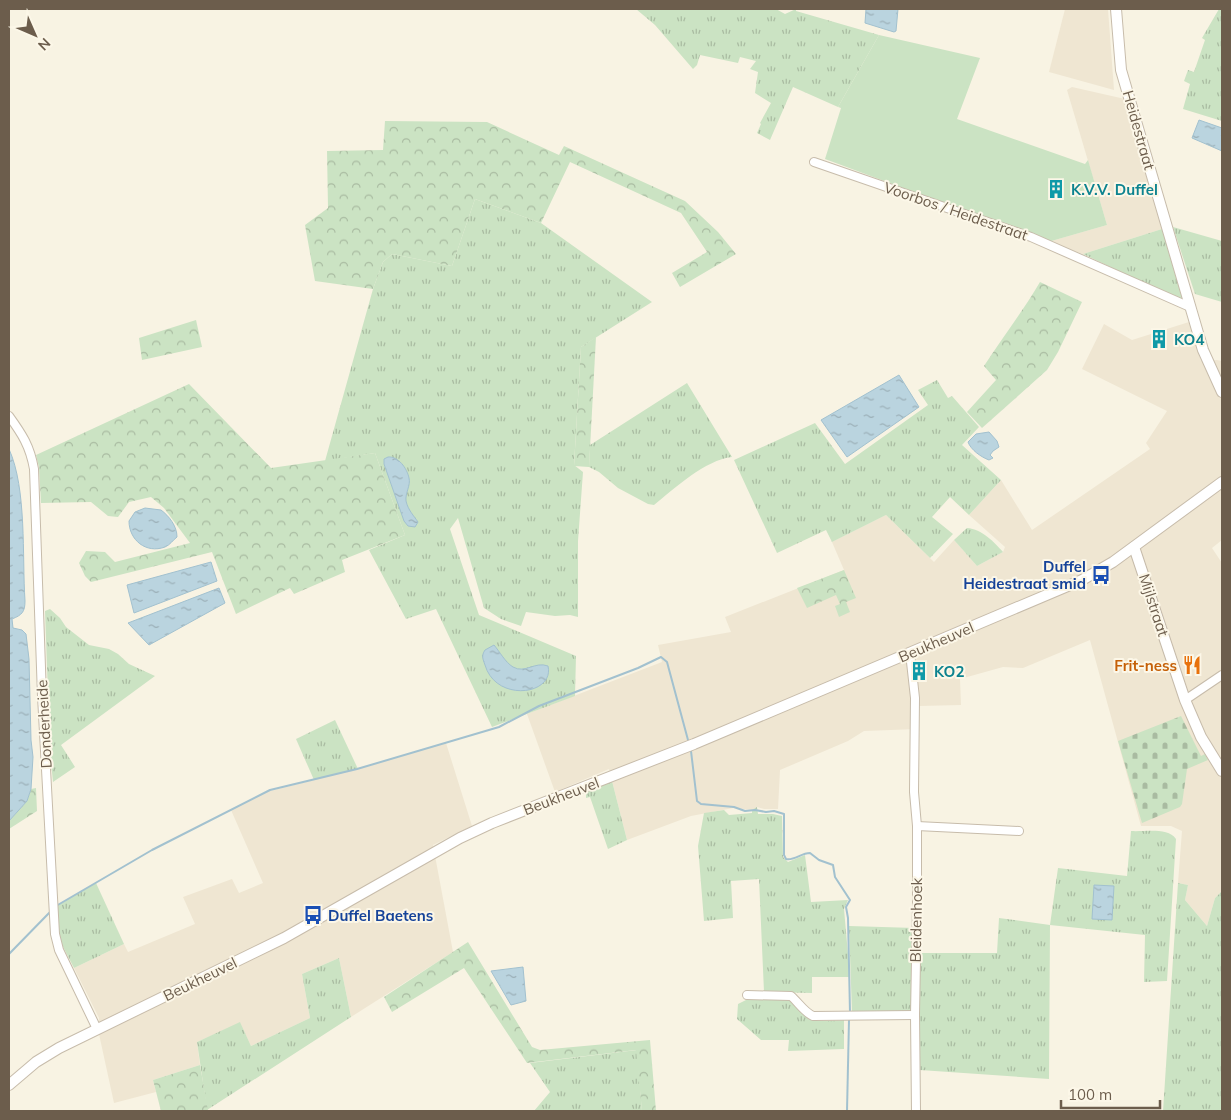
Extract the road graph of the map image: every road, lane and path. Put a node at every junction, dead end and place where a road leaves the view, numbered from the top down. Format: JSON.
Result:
{"nodes":[{"id":1,"x":1116,"y":9,"type":"edge"},
{"id":2,"x":814,"y":162,"type":"dead end"},
{"id":3,"x":1190,"y":307,"type":"junction"},
{"id":4,"x":1222,"y":392,"type":"edge"},
{"id":5,"x":9,"y":416,"type":"edge"},
{"id":6,"x":1222,"y":482,"type":"edge"},
{"id":7,"x":1134,"y":547,"type":"junction"},
{"id":8,"x":910,"y":653,"type":"junction"},
{"id":9,"x":1222,"y":675,"type":"edge"},
{"id":10,"x":1185,"y":700,"type":"junction"},
{"id":11,"x":1222,"y":771,"type":"edge"},
{"id":12,"x":917,"y":826,"type":"junction"},
{"id":13,"x":1020,"y":831,"type":"dead end"},
{"id":14,"x":747,"y":995,"type":"dead end"},
{"id":15,"x":915,"y":1015,"type":"junction"},
{"id":16,"x":98,"y":1029,"type":"junction"},
{"id":17,"x":9,"y":1085,"type":"edge"},
{"id":18,"x":916,"y":1111,"type":"edge"}],
"edges":[{"from":1,"to":3,"type":"street","name":"Heidestraat"},
{"from":2,"to":3,"type":"street","name":"Voorbos / Heidestraat"},
{"from":3,"to":4,"type":"street","name":"Heidestraat"},
{"from":5,"to":16,"type":"street","name":"Donderheide"},
{"from":6,"to":7,"type":"street","name":"Beukheuvel"},
{"from":7,"to":8,"type":"street","name":"Beukheuvel"},
{"from":7,"to":10,"type":"street","name":"Mijlstraat"},
{"from":8,"to":12,"type":"street","name":"Bleidenhoek"},
{"from":8,"to":16,"type":"street","name":"Beukheuvel"},
{"from":9,"to":10,"type":"street"},
{"from":10,"to":11,"type":"street","name":"Mijlstraat"},
{"from":12,"to":13,"type":"street"},
{"from":12,"to":15,"type":"street","name":"Bleidenhoek"},
{"from":14,"to":15,"type":"street"},
{"from":15,"to":18,"type":"street","name":"Bleidenhoek"},
{"from":16,"to":17,"type":"street","name":"Beukheuvel"}]}
